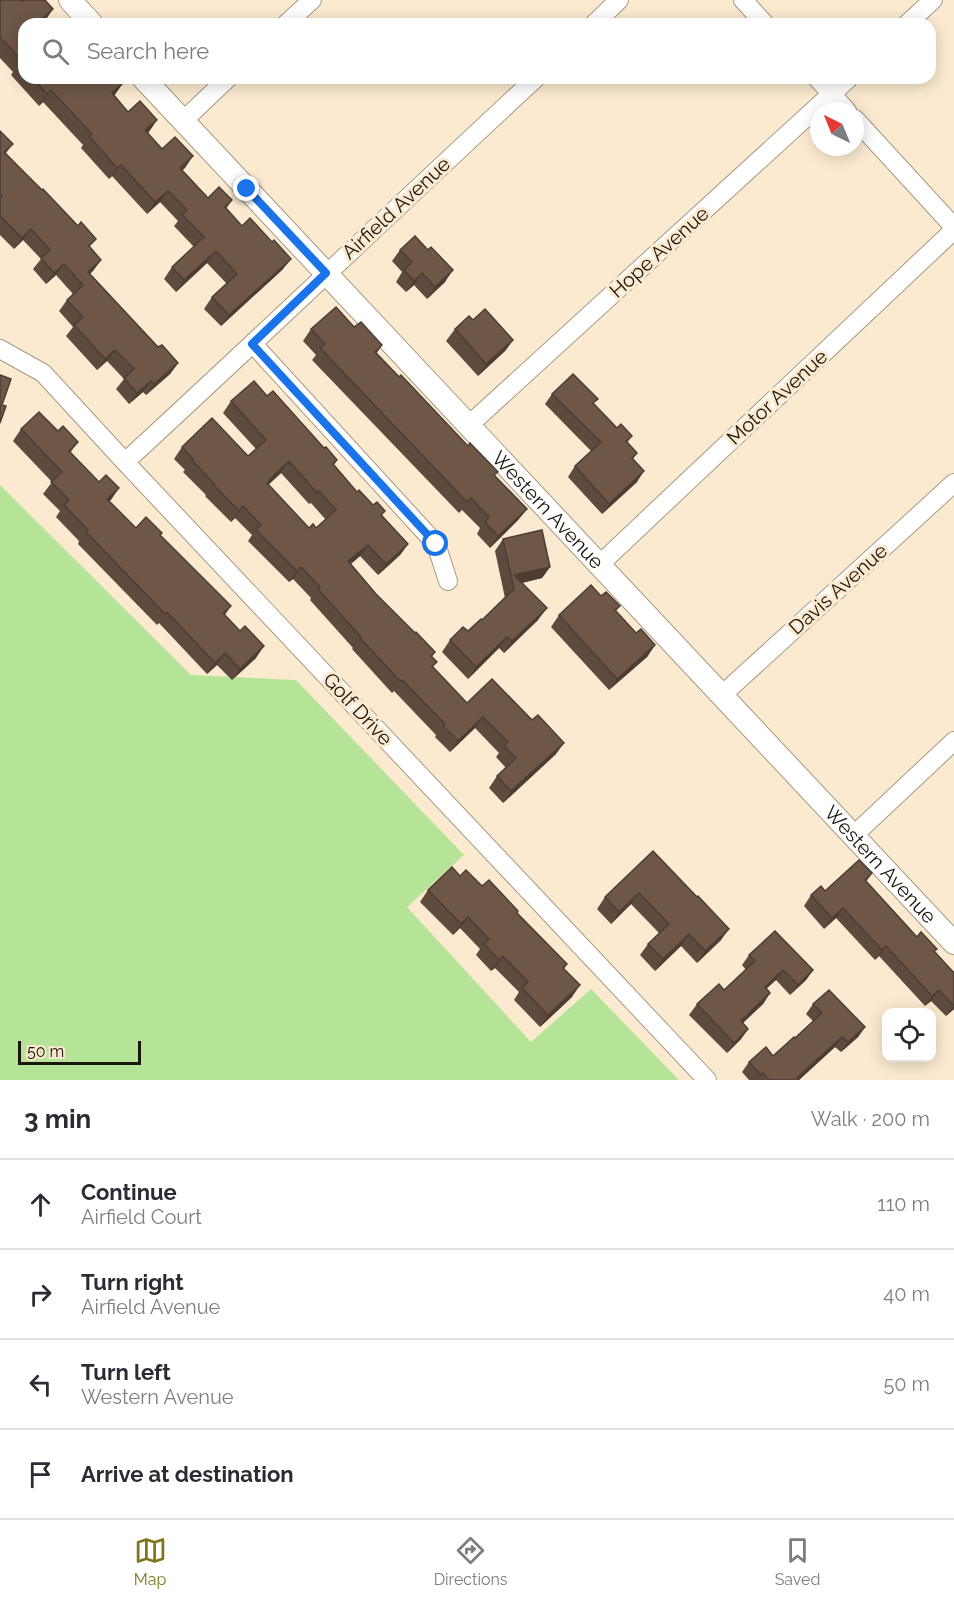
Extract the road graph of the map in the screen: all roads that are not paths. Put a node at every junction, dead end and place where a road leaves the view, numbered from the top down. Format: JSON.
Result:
{"nodes":[{"id":1,"x":70,"y":0,"type":"edge"},
{"id":2,"x":312,"y":0,"type":"edge"},
{"id":3,"x":620,"y":0,"type":"edge"},
{"id":4,"x":742,"y":0,"type":"edge"},
{"id":5,"x":933,"y":0,"type":"edge"},
{"id":6,"x":86,"y":18,"type":"edge"},
{"id":7,"x":292,"y":18,"type":"edge"},
{"id":8,"x":600,"y":18,"type":"edge"},
{"id":9,"x":759,"y":18,"type":"edge"},
{"id":10,"x":914,"y":18,"type":"edge"},
{"id":11,"x":149,"y":84,"type":"edge"},
{"id":12,"x":222,"y":84,"type":"edge"},
{"id":13,"x":530,"y":84,"type":"edge"},
{"id":14,"x":823,"y":84,"type":"edge"},
{"id":15,"x":843,"y":84,"type":"edge"},
{"id":16,"x":832,"y":94,"type":"junction"},
{"id":17,"x":839,"y":102,"type":"edge"},
{"id":18,"x":183,"y":121,"type":"junction"},
{"id":19,"x":864,"y":129,"type":"edge"},
{"id":20,"x":954,"y":228,"type":"edge"},
{"id":21,"x":326,"y":273,"type":"junction"},
{"id":22,"x":252,"y":344,"type":"junction"},
{"id":23,"x":0,"y":349,"type":"edge"},
{"id":24,"x":468,"y":426,"type":"junction"},
{"id":25,"x":125,"y":462,"type":"junction"},
{"id":26,"x":954,"y":483,"type":"edge"},
{"id":27,"x":599,"y":565,"type":"junction"},
{"id":28,"x":448,"y":581,"type":"dead end"},
{"id":29,"x":722,"y":695,"type":"junction"},
{"id":30,"x":954,"y":741,"type":"edge"},
{"id":31,"x":854,"y":836,"type":"junction"},
{"id":32,"x":954,"y":943,"type":"edge"},
{"id":33,"x":706,"y":1080,"type":"edge"}],
"edges":[{"from":1,"to":6,"type":"street"},
{"from":2,"to":7,"type":"street"},
{"from":3,"to":8,"type":"street"},
{"from":4,"to":9,"type":"street"},
{"from":5,"to":10,"type":"street"},
{"from":11,"to":18,"type":"street","name":"Western Avenue"},
{"from":12,"to":18,"type":"street"},
{"from":13,"to":21,"type":"street","name":"Airfield Avenue"},
{"from":14,"to":16,"type":"street"},
{"from":15,"to":16,"type":"street","name":"Hope Avenue"},
{"from":16,"to":17,"type":"street"},
{"from":16,"to":24,"type":"street","name":"Hope Avenue"},
{"from":18,"to":21,"type":"street","name":"Western Avenue"},
{"from":19,"to":20,"type":"street"},
{"from":20,"to":27,"type":"street","name":"Motor Avenue"},
{"from":21,"to":22,"type":"street","name":"Airfield Avenue"},
{"from":21,"to":24,"type":"street","name":"Western Avenue"},
{"from":22,"to":25,"type":"street","name":"Airfield Avenue"},
{"from":22,"to":28,"type":"street"},
{"from":23,"to":25,"type":"street","name":"Golf Drive"},
{"from":24,"to":27,"type":"street","name":"Western Avenue"},
{"from":25,"to":33,"type":"street","name":"Golf Drive"},
{"from":26,"to":29,"type":"street","name":"Davis Avenue"},
{"from":27,"to":29,"type":"street","name":"Western Avenue"},
{"from":29,"to":31,"type":"street","name":"Western Avenue"},
{"from":30,"to":31,"type":"street"},
{"from":31,"to":32,"type":"street","name":"Western Avenue"}]}
